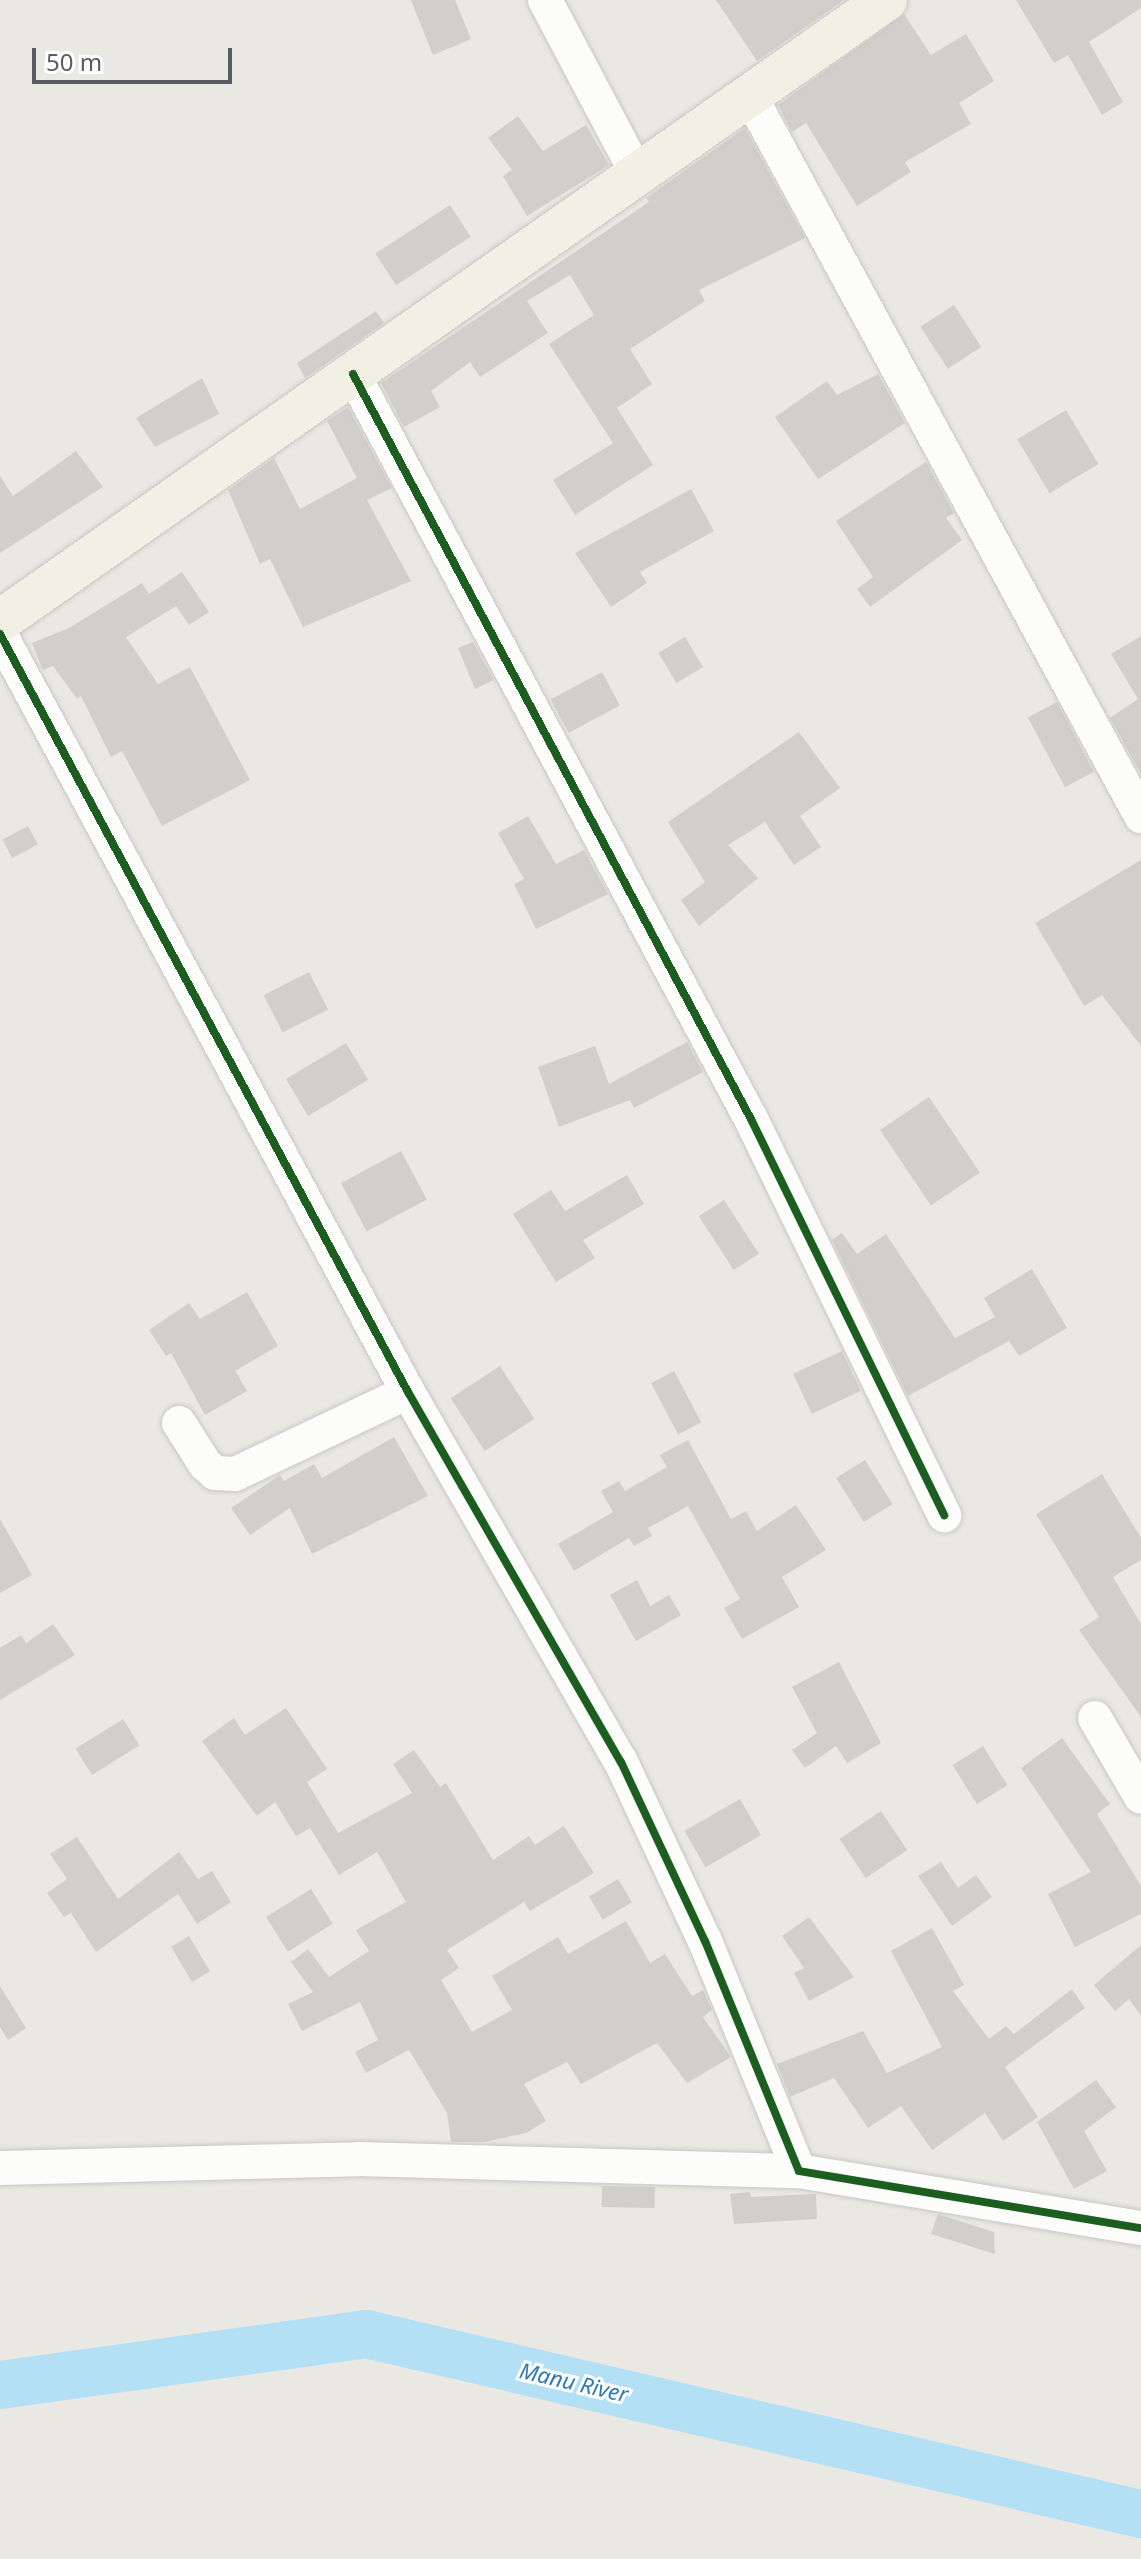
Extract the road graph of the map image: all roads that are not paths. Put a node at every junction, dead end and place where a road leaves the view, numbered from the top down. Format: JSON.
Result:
{"nodes":[{"id":1,"x":545,"y":0,"type":"edge"},
{"id":2,"x":886,"y":0,"type":"edge"},
{"id":3,"x":749,"y":94,"type":"junction"},
{"id":4,"x":636,"y":172,"type":"junction"},
{"id":5,"x":353,"y":374,"type":"junction"},
{"id":6,"x":0,"y":621,"type":"edge"},
{"id":7,"x":0,"y":634,"type":"edge"},
{"id":8,"x":1141,"y":816,"type":"edge"},
{"id":9,"x":408,"y":1392,"type":"junction"},
{"id":10,"x":179,"y":1423,"type":"dead end"},
{"id":11,"x":944,"y":1515,"type":"dead end"},
{"id":12,"x":1095,"y":1718,"type":"dead end"},
{"id":13,"x":1141,"y":1797,"type":"edge"},
{"id":14,"x":0,"y":2168,"type":"edge"},
{"id":15,"x":799,"y":2171,"type":"junction"},
{"id":16,"x":1141,"y":2228,"type":"edge"}],
"edges":[{"from":1,"to":4,"type":"street"},
{"from":2,"to":3,"type":"main road"},
{"from":3,"to":4,"type":"main road"},
{"from":3,"to":8,"type":"street"},
{"from":4,"to":5,"type":"main road"},
{"from":5,"to":6,"type":"main road"},
{"from":5,"to":11,"type":"street"},
{"from":7,"to":9,"type":"street"},
{"from":9,"to":10,"type":"street"},
{"from":9,"to":15,"type":"street"},
{"from":12,"to":13,"type":"street"},
{"from":14,"to":15,"type":"street"},
{"from":15,"to":16,"type":"street"}]}
